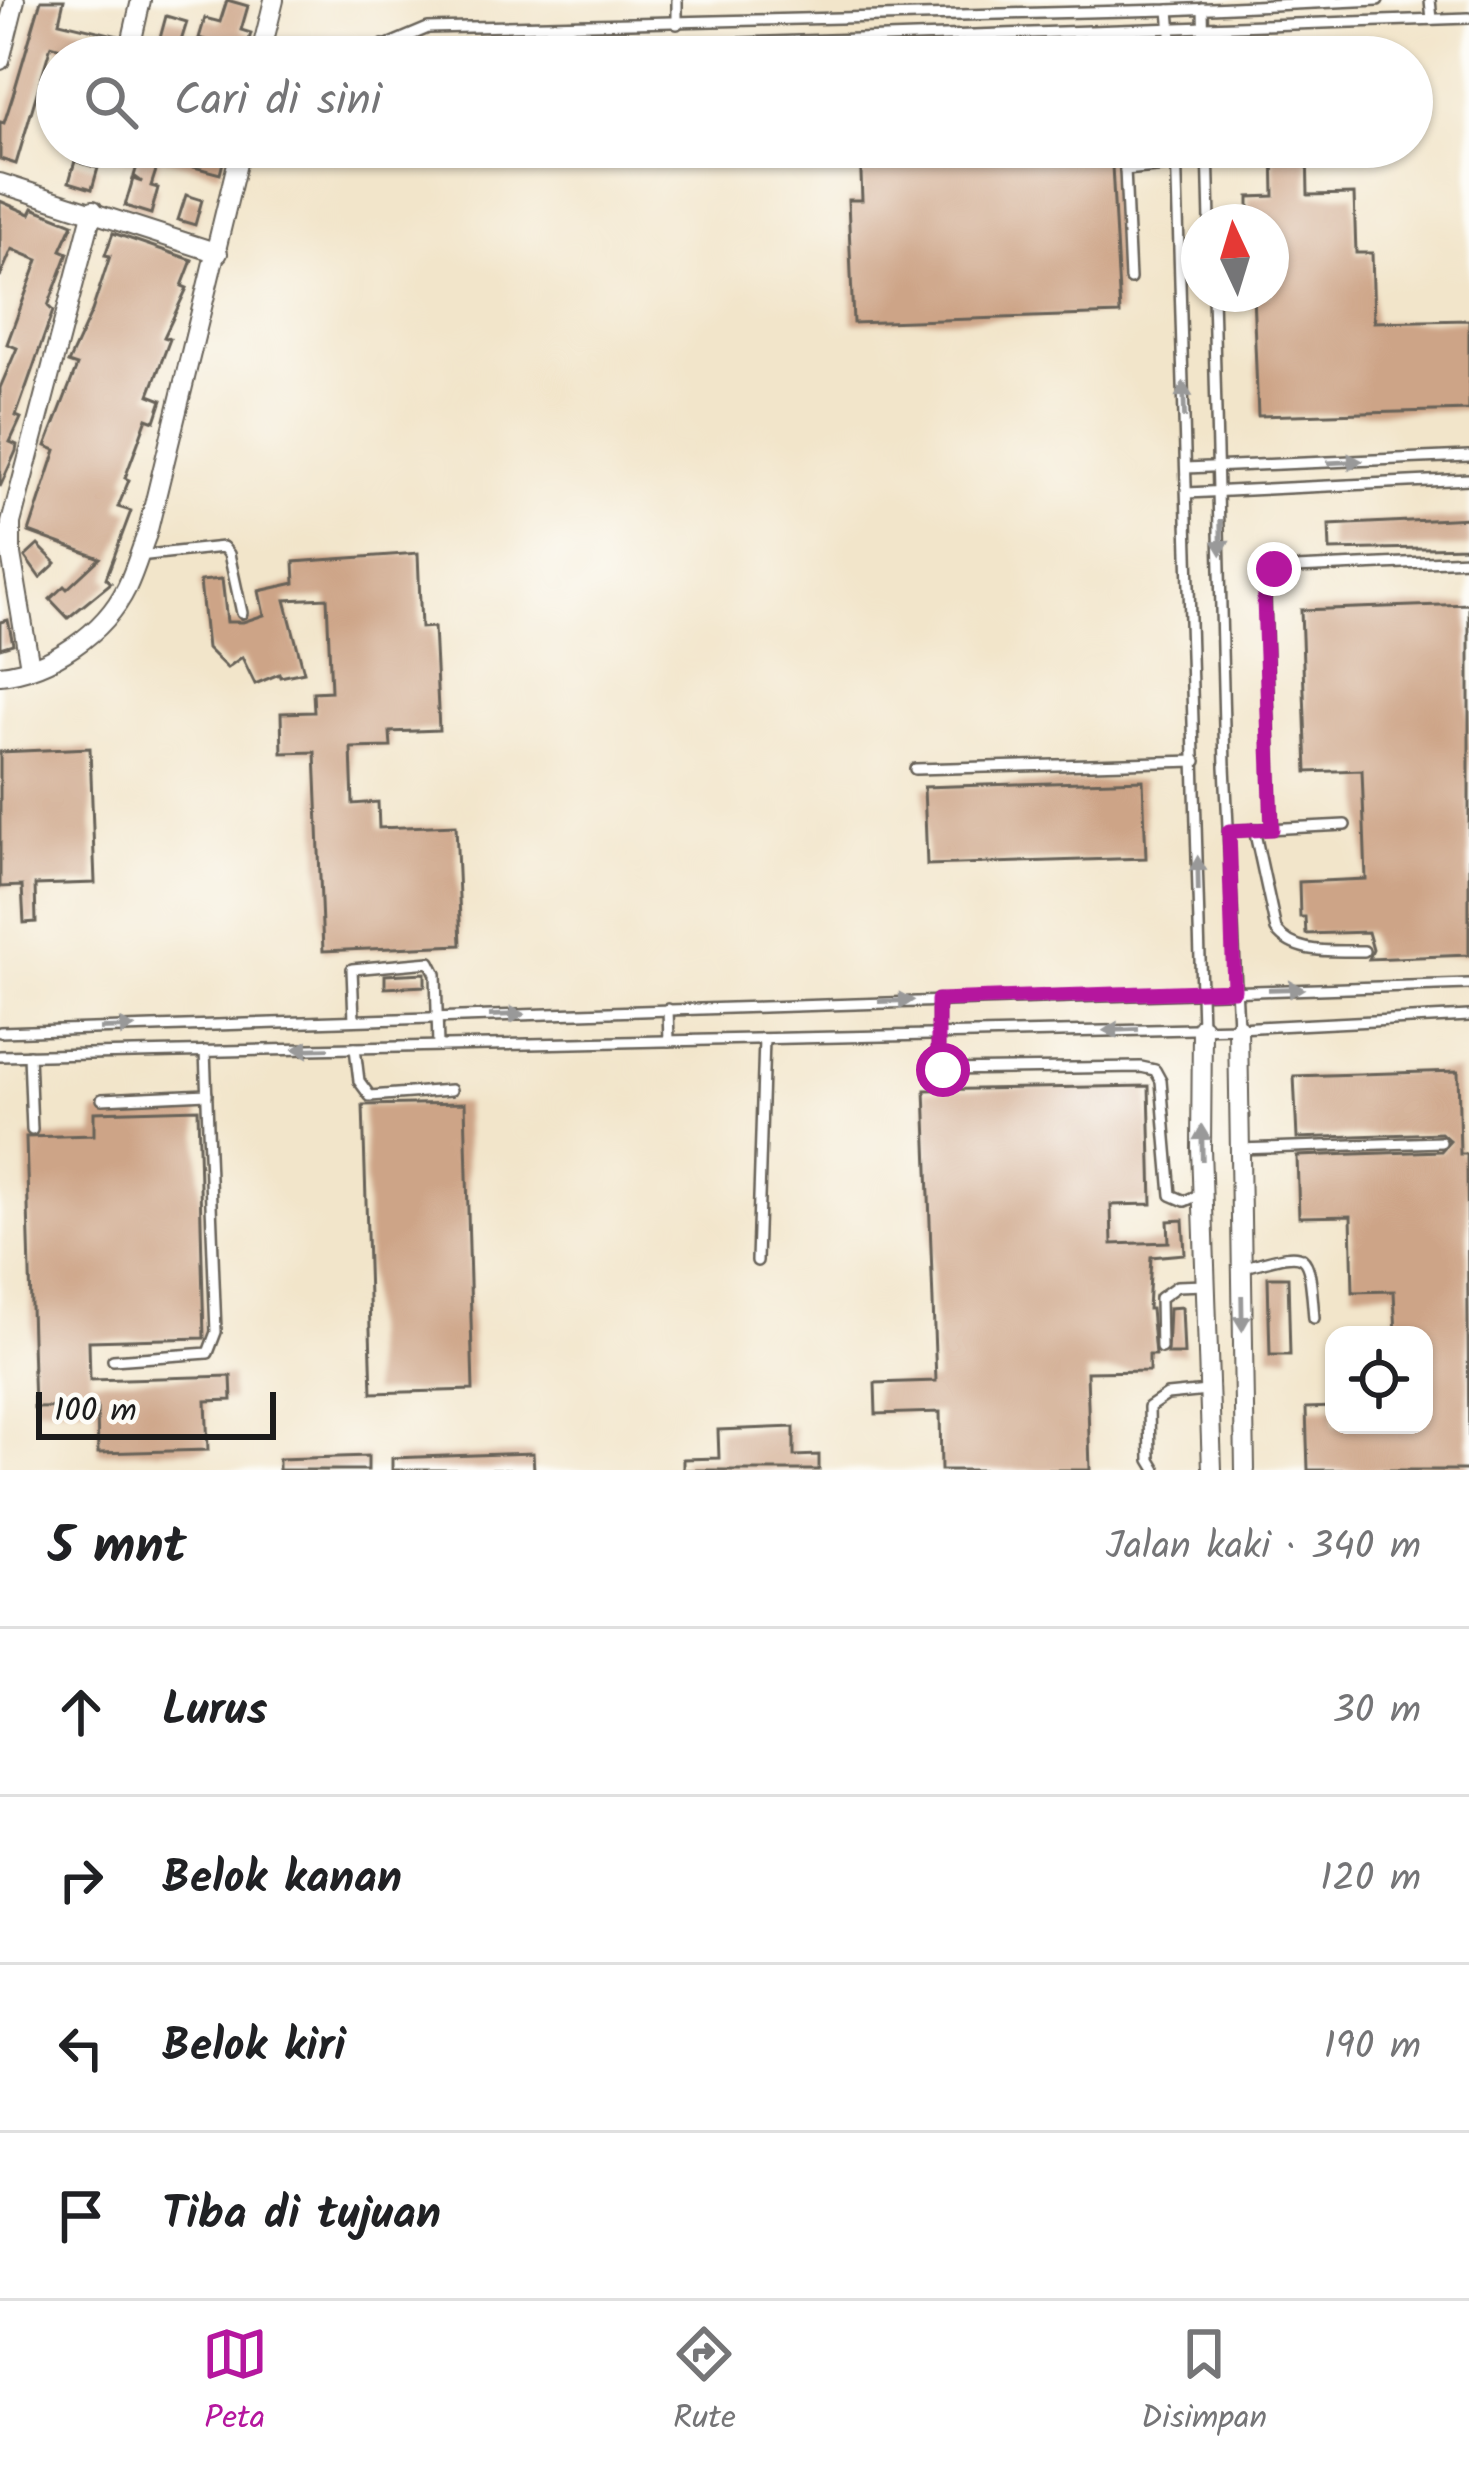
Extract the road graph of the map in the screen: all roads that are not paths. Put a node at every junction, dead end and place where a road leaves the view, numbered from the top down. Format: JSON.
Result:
{"nodes":[{"id":1,"x":15,"y":0,"type":"edge"},
{"id":2,"x":141,"y":0,"type":"edge"},
{"id":3,"x":274,"y":0,"type":"edge"},
{"id":4,"x":677,"y":0,"type":"edge"},
{"id":5,"x":1378,"y":0,"type":"edge"},
{"id":6,"x":1430,"y":0,"type":"edge"},
{"id":7,"x":1146,"y":5,"type":"edge"},
{"id":8,"x":1203,"y":8,"type":"junction"},
{"id":9,"x":1169,"y":10,"type":"junction"},
{"id":10,"x":1469,"y":18,"type":"edge"},
{"id":11,"x":1432,"y":20,"type":"junction"},
{"id":12,"x":677,"y":24,"type":"junction"},
{"id":13,"x":1172,"y":27,"type":"junction"},
{"id":14,"x":1203,"y":27,"type":"junction"},
{"id":15,"x":133,"y":36,"type":"edge"},
{"id":16,"x":265,"y":36,"type":"edge"},
{"id":17,"x":407,"y":36,"type":"edge"},
{"id":18,"x":927,"y":36,"type":"edge"},
{"id":19,"x":1172,"y":36,"type":"edge"},
{"id":20,"x":1203,"y":36,"type":"edge"},
{"id":21,"x":0,"y":60,"type":"edge"},
{"id":22,"x":236,"y":168,"type":"edge"},
{"id":23,"x":1145,"y":168,"type":"edge"},
{"id":24,"x":1176,"y":168,"type":"edge"},
{"id":25,"x":1209,"y":168,"type":"edge"},
{"id":26,"x":1125,"y":170,"type":"joint"},
{"id":27,"x":0,"y":183,"type":"edge"},
{"id":28,"x":1210,"y":204,"type":"edge"},
{"id":29,"x":93,"y":210,"type":"junction"},
{"id":30,"x":218,"y":253,"type":"junction"},
{"id":31,"x":1130,"y":279,"type":"dead end"},
{"id":32,"x":1214,"y":312,"type":"edge"},
{"id":33,"x":1469,"y":455,"type":"edge"},
{"id":34,"x":1186,"y":468,"type":"junction"},
{"id":35,"x":1220,"y":468,"type":"junction"},
{"id":36,"x":1469,"y":479,"type":"edge"},
{"id":37,"x":1187,"y":493,"type":"junction"},
{"id":38,"x":1220,"y":494,"type":"junction"},
{"id":39,"x":138,"y":556,"type":"junction"},
{"id":40,"x":1469,"y":560,"type":"edge"},
{"id":41,"x":242,"y":613,"type":"dead end"},
{"id":42,"x":30,"y":668,"type":"junction"},
{"id":43,"x":0,"y":674,"type":"edge"},
{"id":44,"x":1196,"y":761,"type":"junction"},
{"id":45,"x":915,"y":769,"type":"dead end"},
{"id":46,"x":1345,"y":826,"type":"dead end"},
{"id":47,"x":1272,"y":829,"type":"junction"},
{"id":48,"x":1254,"y":830,"type":"junction"},
{"id":49,"x":1229,"y":831,"type":"junction"},
{"id":50,"x":1364,"y":951,"type":"dead end"},
{"id":51,"x":1469,"y":984,"type":"edge"},
{"id":52,"x":1234,"y":990,"type":"junction"},
{"id":53,"x":1201,"y":991,"type":"junction"},
{"id":54,"x":938,"y":1000,"type":"junction"},
{"id":55,"x":668,"y":1009,"type":"junction"},
{"id":56,"x":1469,"y":1016,"type":"edge"},
{"id":57,"x":438,"y":1017,"type":"junction"},
{"id":58,"x":354,"y":1020,"type":"junction"},
{"id":59,"x":1202,"y":1027,"type":"junction"},
{"id":60,"x":1238,"y":1028,"type":"junction"},
{"id":61,"x":0,"y":1032,"type":"edge"},
{"id":62,"x":940,"y":1035,"type":"junction"},
{"id":63,"x":764,"y":1039,"type":"junction"},
{"id":64,"x":669,"y":1041,"type":"junction"},
{"id":65,"x":438,"y":1046,"type":"junction"},
{"id":66,"x":355,"y":1048,"type":"junction"},
{"id":67,"x":205,"y":1052,"type":"junction"},
{"id":68,"x":29,"y":1055,"type":"junction"},
{"id":69,"x":0,"y":1056,"type":"edge"},
{"id":70,"x":451,"y":1090,"type":"dead end"},
{"id":71,"x":207,"y":1094,"type":"junction"},
{"id":72,"x":102,"y":1099,"type":"dead end"},
{"id":73,"x":32,"y":1130,"type":"dead end"},
{"id":74,"x":1441,"y":1142,"type":"dead end"},
{"id":75,"x":1238,"y":1149,"type":"junction"},
{"id":76,"x":1203,"y":1193,"type":"junction"},
{"id":77,"x":758,"y":1261,"type":"dead end"},
{"id":78,"x":1241,"y":1268,"type":"junction"},
{"id":79,"x":1206,"y":1285,"type":"junction"},
{"id":80,"x":1314,"y":1318,"type":"dead end"},
{"id":81,"x":1160,"y":1348,"type":"dead end"},
{"id":82,"x":113,"y":1360,"type":"dead end"},
{"id":83,"x":1209,"y":1391,"type":"junction"},
{"id":84,"x":1156,"y":1470,"type":"edge"},
{"id":85,"x":1212,"y":1470,"type":"edge"},
{"id":86,"x":1245,"y":1470,"type":"edge"}],
"edges":[{"from":1,"to":21,"type":"street"},
{"from":2,"to":15,"type":"street"},
{"from":3,"to":16,"type":"street"},
{"from":4,"to":12,"type":"lane"},
{"from":5,"to":8,"type":"lane"},
{"from":6,"to":11,"type":"lane"},
{"from":7,"to":9,"type":"lane"},
{"from":7,"to":12,"type":"lane"},
{"from":8,"to":9,"type":"lane"},
{"from":8,"to":14,"type":"lane"},
{"from":9,"to":13,"type":"lane"},
{"from":10,"to":11,"type":"lane"},
{"from":11,"to":14,"type":"lane"},
{"from":12,"to":17,"type":"lane"},
{"from":13,"to":14,"type":"lane"},
{"from":13,"to":18,"type":"lane"},
{"from":13,"to":19,"type":"lane"},
{"from":14,"to":20,"type":"lane"},
{"from":22,"to":30,"type":"street"},
{"from":23,"to":26,"type":"lane"},
{"from":34,"to":24,"type":"lane","one_way":true},
{"from":25,"to":28,"type":"lane"},
{"from":26,"to":31,"type":"lane"},
{"from":27,"to":29,"type":"street"},
{"from":29,"to":30,"type":"street"},
{"from":29,"to":42,"type":"street"},
{"from":30,"to":39,"type":"street"},
{"from":32,"to":35,"type":"lane"},
{"from":35,"to":33,"type":"lane","one_way":true},
{"from":34,"to":35,"type":"lane"},
{"from":34,"to":37,"type":"lane"},
{"from":35,"to":38,"type":"lane"},
{"from":36,"to":38,"type":"lane"},
{"from":37,"to":38,"type":"lane"},
{"from":37,"to":44,"type":"lane"},
{"from":38,"to":49,"type":"lane","one_way":true},
{"from":39,"to":41,"type":"lane"},
{"from":39,"to":42,"type":"street"},
{"from":40,"to":47,"type":"lane"},
{"from":42,"to":43,"type":"street"},
{"from":44,"to":45,"type":"lane"},
{"from":53,"to":44,"type":"lane","one_way":true},
{"from":46,"to":47,"type":"lane"},
{"from":47,"to":48,"type":"lane"},
{"from":48,"to":49,"type":"lane"},
{"from":48,"to":50,"type":"lane"},
{"from":49,"to":52,"type":"lane"},
{"from":52,"to":51,"type":"lane","one_way":true},
{"from":52,"to":53,"type":"lane"},
{"from":52,"to":60,"type":"lane"},
{"from":53,"to":54,"type":"lane"},
{"from":53,"to":59,"type":"lane"},
{"from":55,"to":54,"type":"lane","one_way":true},
{"from":54,"to":62,"type":"lane"},
{"from":57,"to":55,"type":"lane","one_way":true},
{"from":55,"to":64,"type":"lane"},
{"from":56,"to":60,"type":"lane"},
{"from":57,"to":58,"type":"lane"},
{"from":57,"to":58,"type":"lane"},
{"from":57,"to":65,"type":"lane"},
{"from":61,"to":58,"type":"lane","one_way":true},
{"from":59,"to":60,"type":"lane"},
{"from":59,"to":62,"type":"lane","one_way":true},
{"from":76,"to":59,"type":"street","one_way":true},
{"from":60,"to":75,"type":"street"},
{"from":62,"to":63,"type":"lane"},
{"from":62,"to":76,"type":"lane"},
{"from":63,"to":64,"type":"lane"},
{"from":63,"to":77,"type":"lane"},
{"from":64,"to":65,"type":"lane"},
{"from":65,"to":66,"type":"lane"},
{"from":66,"to":67,"type":"lane","one_way":true},
{"from":66,"to":70,"type":"lane"},
{"from":67,"to":68,"type":"lane"},
{"from":67,"to":71,"type":"lane"},
{"from":68,"to":69,"type":"lane"},
{"from":68,"to":73,"type":"lane"},
{"from":71,"to":72,"type":"lane"},
{"from":71,"to":82,"type":"lane"},
{"from":74,"to":75,"type":"lane"},
{"from":75,"to":78,"type":"street"},
{"from":76,"to":79,"type":"street"},
{"from":78,"to":80,"type":"lane"},
{"from":78,"to":86,"type":"street","one_way":true},
{"from":79,"to":81,"type":"lane"},
{"from":79,"to":83,"type":"street"},
{"from":83,"to":84,"type":"lane"},
{"from":83,"to":85,"type":"street"}]}
